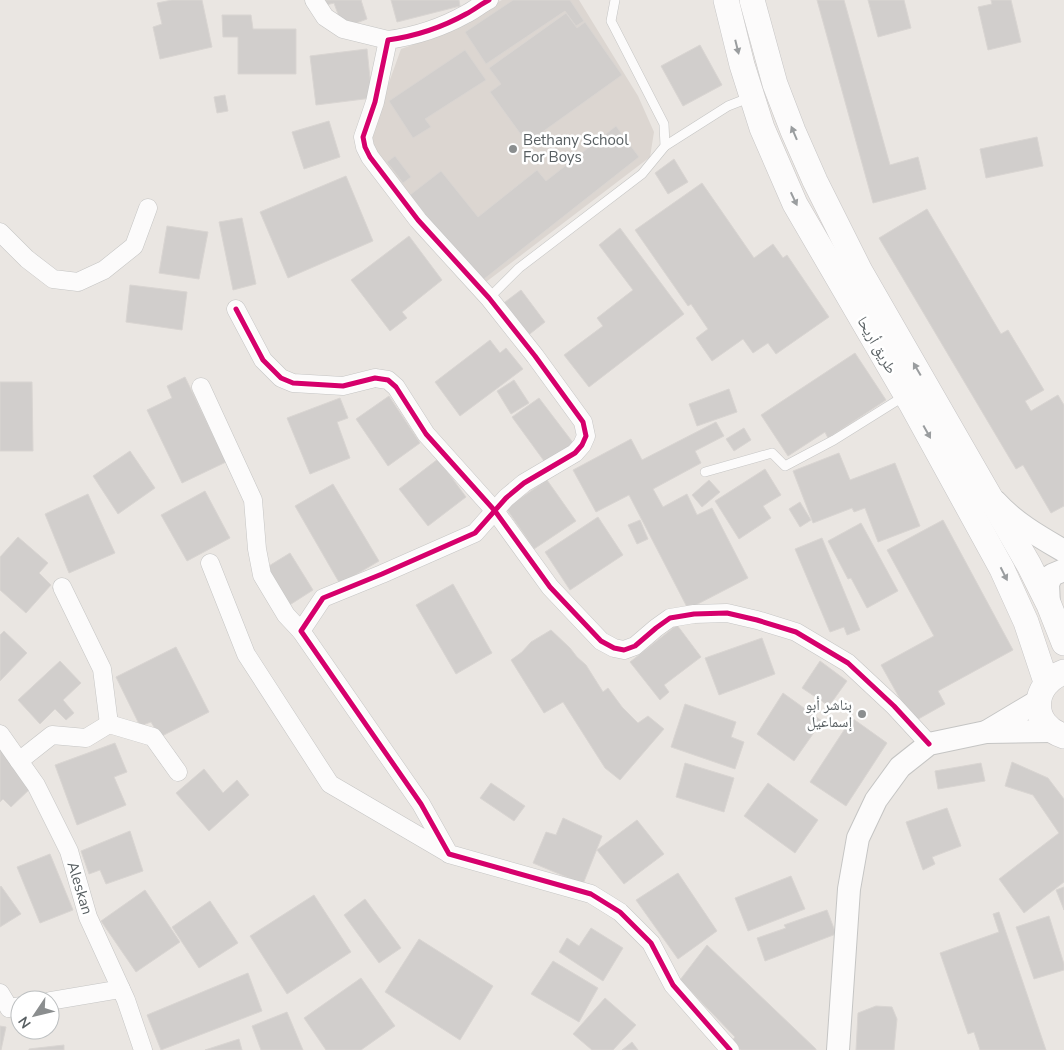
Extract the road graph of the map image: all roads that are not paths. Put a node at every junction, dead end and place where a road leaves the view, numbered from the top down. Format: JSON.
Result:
{"nodes":[{"id":1,"x":314,"y":0,"type":"edge"},
{"id":2,"x":489,"y":0,"type":"edge"},
{"id":3,"x":615,"y":0,"type":"edge"},
{"id":4,"x":726,"y":0,"type":"edge"},
{"id":5,"x":752,"y":0,"type":"edge"},
{"id":6,"x":388,"y":40,"type":"junction"},
{"id":7,"x":752,"y":96,"type":"junction"},
{"id":8,"x":665,"y":146,"type":"junction"},
{"id":9,"x":148,"y":208,"type":"dead end"},
{"id":10,"x":0,"y":232,"type":"edge"},
{"id":11,"x":489,"y":298,"type":"junction"},
{"id":12,"x":236,"y":309,"type":"dead end"},
{"id":13,"x":201,"y":387,"type":"dead end"},
{"id":14,"x":906,"y":395,"type":"junction"},
{"id":15,"x":705,"y":472,"type":"dead end"},
{"id":16,"x":989,"y":495,"type":"junction"},
{"id":17,"x":495,"y":512,"type":"junction"},
{"id":18,"x":1064,"y":551,"type":"edge"},
{"id":19,"x":210,"y":563,"type":"dead end"},
{"id":20,"x":1064,"y":570,"type":"edge"},
{"id":21,"x":62,"y":586,"type":"dead end"},
{"id":22,"x":1049,"y":605,"type":"junction"},
{"id":23,"x":301,"y":631,"type":"junction"},
{"id":24,"x":1064,"y":644,"type":"edge"},
{"id":25,"x":1050,"y":685,"type":"edge"},
{"id":26,"x":109,"y":724,"type":"junction"},
{"id":27,"x":986,"y":732,"type":"junction"},
{"id":28,"x":1058,"y":733,"type":"edge"},
{"id":29,"x":0,"y":734,"type":"edge"},
{"id":30,"x":929,"y":744,"type":"junction"},
{"id":31,"x":19,"y":761,"type":"junction"},
{"id":32,"x":178,"y":772,"type":"dead end"},
{"id":33,"x":449,"y":854,"type":"junction"},
{"id":34,"x":121,"y":989,"type":"junction"},
{"id":35,"x":0,"y":993,"type":"edge"},
{"id":36,"x":60,"y":999,"type":"edge"},
{"id":37,"x":10,"y":1008,"type":"edge"},
{"id":38,"x":143,"y":1050,"type":"edge"},
{"id":39,"x":730,"y":1050,"type":"edge"},
{"id":40,"x":838,"y":1050,"type":"edge"}],
"edges":[{"from":1,"to":6,"type":"street"},
{"from":2,"to":6,"type":"street"},
{"from":3,"to":8,"type":"lane"},
{"from":4,"to":7,"type":"main road","name":"طريق أريحا","one_way":true},
{"from":16,"to":5,"type":"main road","name":"طريق أريحا","one_way":true},
{"from":6,"to":11,"type":"street"},
{"from":7,"to":8,"type":"lane"},
{"from":7,"to":14,"type":"main road","name":"طريق أريحا","one_way":true},
{"from":8,"to":11,"type":"lane"},
{"from":9,"to":10,"type":"street"},
{"from":11,"to":17,"type":"street"},
{"from":12,"to":17,"type":"street"},
{"from":13,"to":23,"type":"street"},
{"from":14,"to":15,"type":"lane"},
{"from":14,"to":25,"type":"main road","name":"طريق أريحا","one_way":true},
{"from":16,"to":18,"type":"street"},
{"from":16,"to":22,"type":"main road","name":"طريق أريحا"},
{"from":17,"to":23,"type":"street"},
{"from":17,"to":30,"type":"street"},
{"from":19,"to":33,"type":"street"},
{"from":20,"to":22,"type":"street"},
{"from":21,"to":26,"type":"street"},
{"from":22,"to":24,"type":"main road","name":"طريق أريحا"},
{"from":23,"to":33,"type":"street"},
{"from":25,"to":27,"type":"street"},
{"from":25,"to":28,"type":"main road","name":"طريق أريحا"},
{"from":26,"to":31,"type":"street"},
{"from":26,"to":32,"type":"street"},
{"from":27,"to":28,"type":"street"},
{"from":27,"to":30,"type":"street"},
{"from":29,"to":31,"type":"street","name":"Aleskan"},
{"from":30,"to":40,"type":"street"},
{"from":31,"to":34,"type":"street","name":"Aleskan"},
{"from":33,"to":39,"type":"street"},
{"from":34,"to":36,"type":"street"},
{"from":34,"to":38,"type":"street","name":"Aleskan"},
{"from":35,"to":37,"type":"street"}]}
